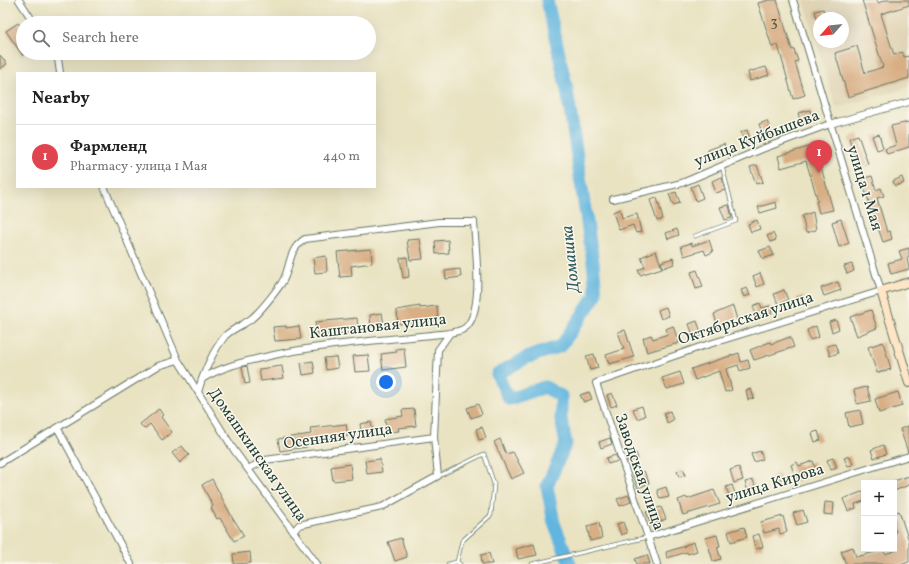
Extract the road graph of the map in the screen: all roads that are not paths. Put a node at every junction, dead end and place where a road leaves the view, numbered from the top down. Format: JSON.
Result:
{"nodes":[{"id":1,"x":19,"y":0,"type":"edge"},
{"id":2,"x":793,"y":0,"type":"edge"},
{"id":3,"x":29,"y":16,"type":"edge"},
{"id":4,"x":58,"y":60,"type":"edge"},
{"id":5,"x":60,"y":72,"type":"edge"},
{"id":6,"x":909,"y":102,"type":"edge"},
{"id":7,"x":830,"y":124,"type":"junction"},
{"id":8,"x":722,"y":166,"type":"junction"},
{"id":9,"x":104,"y":188,"type":"edge"},
{"id":10,"x":613,"y":199,"type":"dead end"},
{"id":11,"x":695,"y":236,"type":"dead end"},
{"id":12,"x":909,"y":282,"type":"edge"},
{"id":13,"x":881,"y":291,"type":"junction"},
{"id":14,"x":450,"y":334,"type":"junction"},
{"id":15,"x":178,"y":360,"type":"junction"},
{"id":16,"x":202,"y":379,"type":"junction"},
{"id":17,"x":909,"y":383,"type":"edge"},
{"id":18,"x":596,"y":388,"type":"joint"},
{"id":19,"x":198,"y":392,"type":"junction"},
{"id":20,"x":58,"y":429,"type":"junction"},
{"id":21,"x":434,"y":437,"type":"junction"},
{"id":22,"x":909,"y":456,"type":"edge"},
{"id":23,"x":0,"y":463,"type":"edge"},
{"id":24,"x":248,"y":469,"type":"junction"},
{"id":25,"x":438,"y":476,"type":"junction"},
{"id":26,"x":293,"y":532,"type":"junction"},
{"id":27,"x":648,"y":537,"type":"junction"},
{"id":28,"x":458,"y":563,"type":"edge"},
{"id":29,"x":130,"y":564,"type":"edge"},
{"id":30,"x":317,"y":564,"type":"edge"},
{"id":31,"x":448,"y":564,"type":"edge"},
{"id":32,"x":532,"y":564,"type":"edge"},
{"id":33,"x":657,"y":564,"type":"edge"}],
"edges":[{"from":1,"to":3,"type":"street"},
{"from":2,"to":7,"type":"street","name":"улица 1 Мая"},
{"from":4,"to":5,"type":"street"},
{"from":6,"to":7,"type":"street","name":"улица Куйбышева"},
{"from":7,"to":8,"type":"street","name":"улица Куйбышева"},
{"from":7,"to":13,"type":"street","name":"улица 1 Мая"},
{"from":8,"to":10,"type":"street","name":"улица Куйбышева"},
{"from":8,"to":11,"type":"lane"},
{"from":9,"to":15,"type":"street","name":"Домашкинская улица"},
{"from":12,"to":13,"type":"main road","name":"Октябрьская улица"},
{"from":13,"to":17,"type":"main road","name":"улица 1 Мая"},
{"from":13,"to":18,"type":"street","name":"Октябрьская улица"},
{"from":14,"to":16,"type":"street","name":"Каштановая улица"},
{"from":14,"to":16,"type":"street","name":"Каштановая улица"},
{"from":14,"to":21,"type":"street"},
{"from":15,"to":19,"type":"street","name":"Домашкинская улица"},
{"from":15,"to":20,"type":"street"},
{"from":16,"to":19,"type":"street"},
{"from":18,"to":27,"type":"street","name":"Заводская улица"},
{"from":19,"to":24,"type":"street","name":"Домашкинская улица"},
{"from":20,"to":23,"type":"street"},
{"from":20,"to":29,"type":"street"},
{"from":21,"to":24,"type":"street","name":"Осенняя улица"},
{"from":21,"to":25,"type":"street"},
{"from":22,"to":27,"type":"street","name":"улица Кирова"},
{"from":24,"to":26,"type":"street","name":"Домашкинская улица"},
{"from":25,"to":26,"type":"street"},
{"from":25,"to":28,"type":"lane"},
{"from":26,"to":30,"type":"street","name":"Домашкинская улица"},
{"from":27,"to":32,"type":"lane"},
{"from":27,"to":33,"type":"street","name":"Заводская улица"},
{"from":28,"to":31,"type":"lane"}]}
